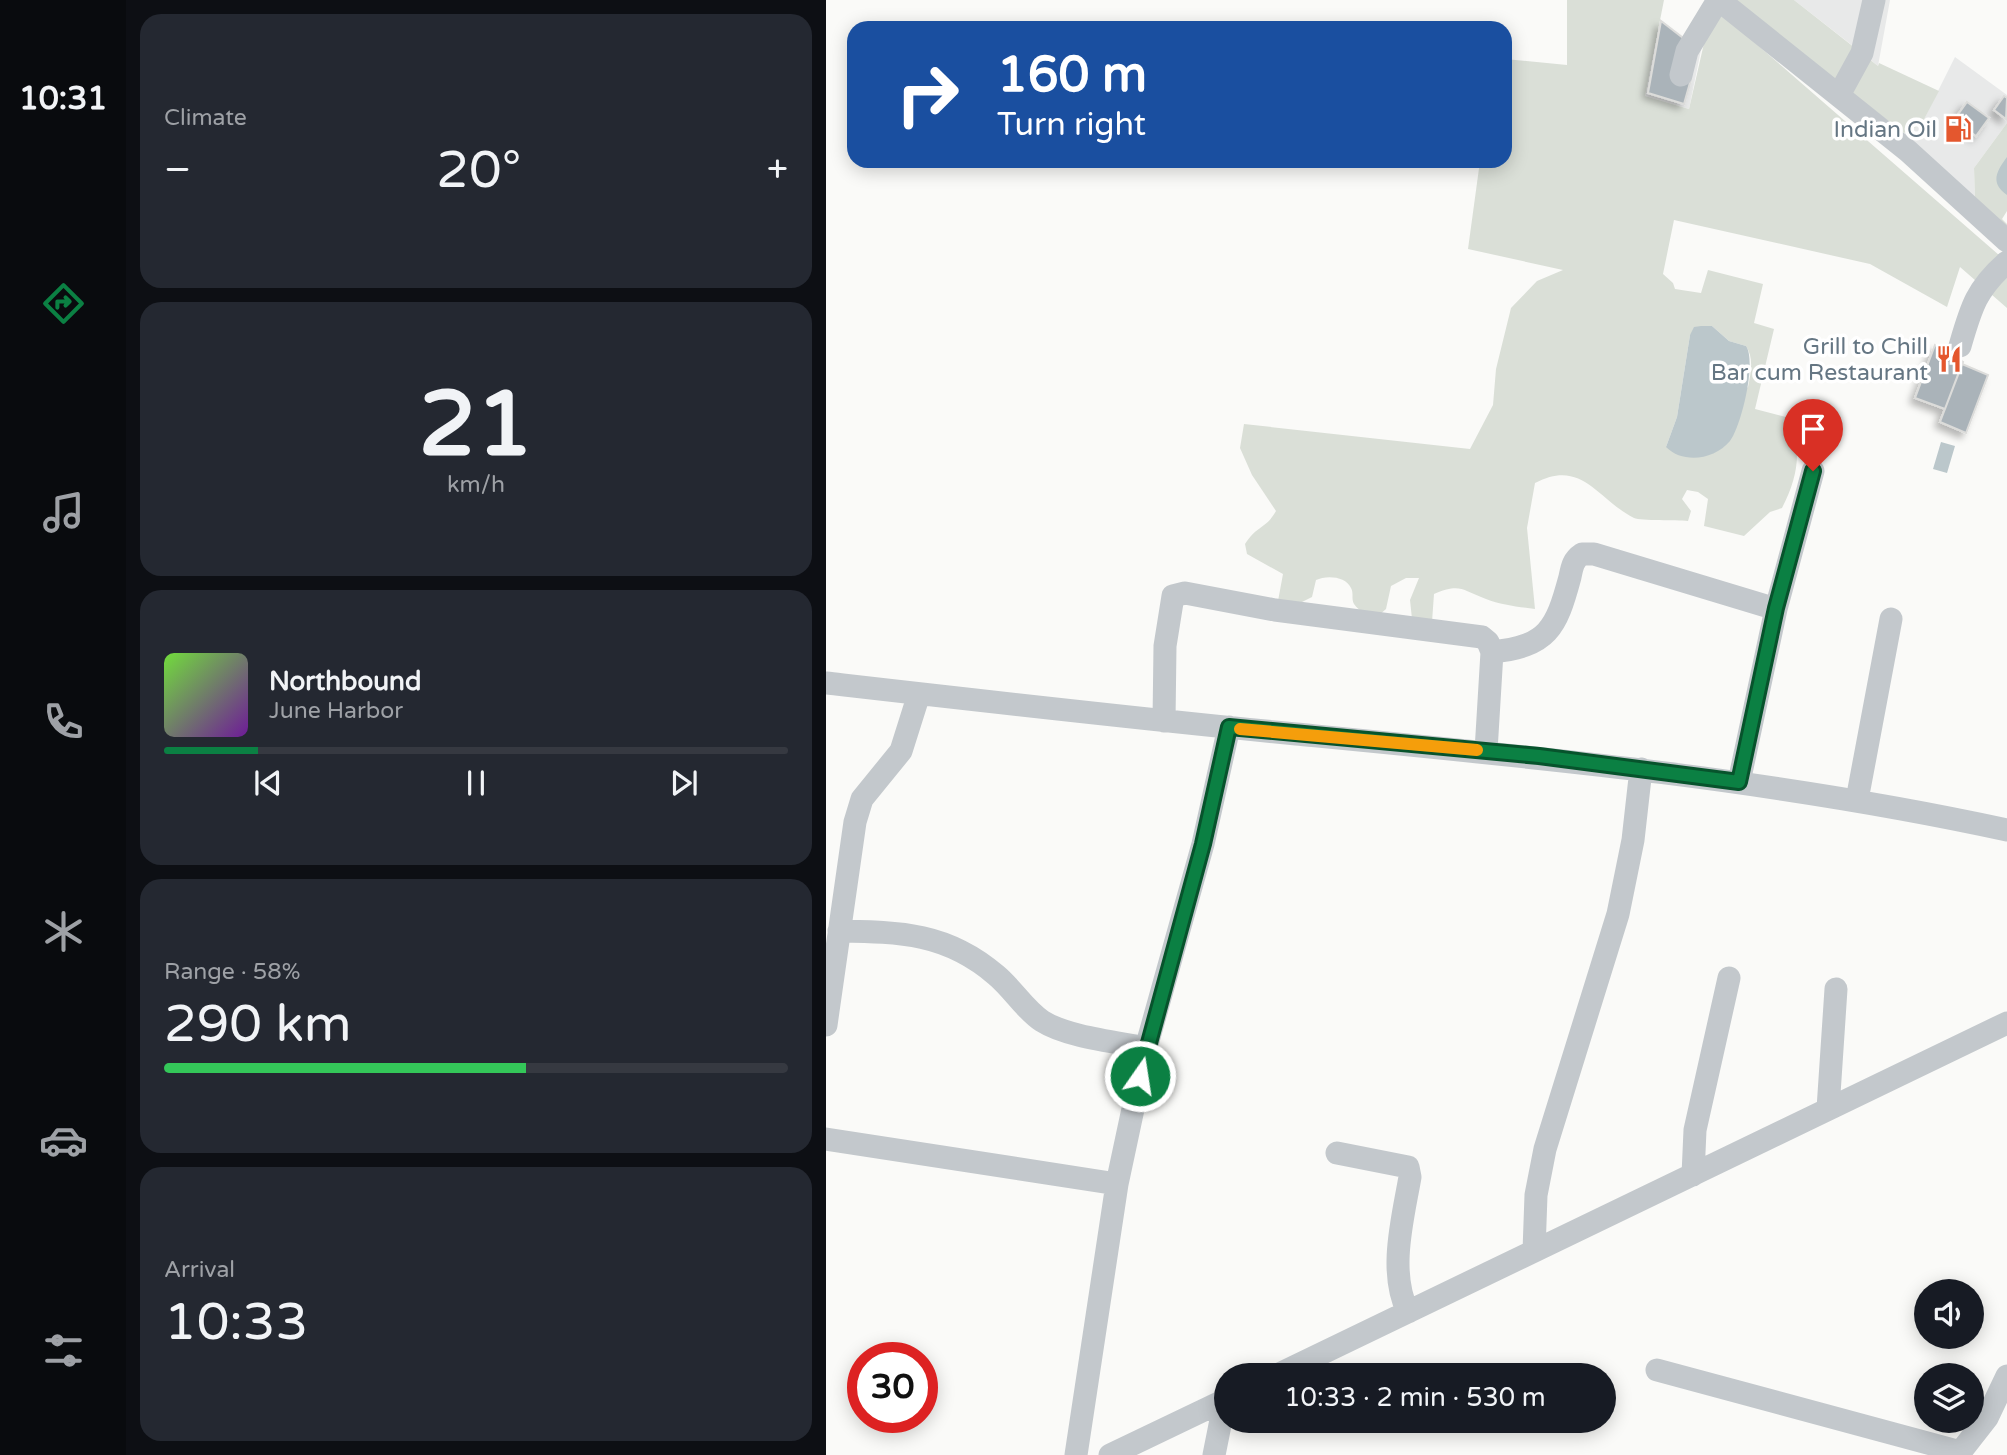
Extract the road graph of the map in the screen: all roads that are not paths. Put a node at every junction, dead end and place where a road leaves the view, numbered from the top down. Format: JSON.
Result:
{"nodes":[{"id":1,"x":1718,"y":0,"type":"edge"},
{"id":2,"x":1874,"y":0,"type":"edge"},
{"id":3,"x":1681,"y":75,"type":"dead end"},
{"id":4,"x":1841,"y":90,"type":"junction"},
{"id":5,"x":1999,"y":233,"type":"edge"},
{"id":6,"x":2007,"y":262,"type":"edge"},
{"id":7,"x":1960,"y":346,"type":"dead end"},
{"id":8,"x":1813,"y":471,"type":"dead end"},
{"id":9,"x":1776,"y":608,"type":"junction"},
{"id":10,"x":1891,"y":619,"type":"dead end"},
{"id":11,"x":1492,"y":652,"type":"junction"},
{"id":12,"x":826,"y":683,"type":"edge"},
{"id":13,"x":919,"y":694,"type":"junction"},
{"id":14,"x":1164,"y":721,"type":"junction"},
{"id":15,"x":1229,"y":727,"type":"junction"},
{"id":16,"x":1486,"y":751,"type":"junction"},
{"id":17,"x":1642,"y":769,"type":"junction"},
{"id":18,"x":1739,"y":782,"type":"junction"},
{"id":19,"x":1857,"y":800,"type":"junction"},
{"id":20,"x":2007,"y":830,"type":"edge"},
{"id":21,"x":839,"y":932,"type":"junction"},
{"id":22,"x":1729,"y":978,"type":"dead end"},
{"id":23,"x":1836,"y":989,"type":"dead end"},
{"id":24,"x":2007,"y":1023,"type":"edge"},
{"id":25,"x":826,"y":1025,"type":"edge"},
{"id":26,"x":1146,"y":1048,"type":"junction"},
{"id":27,"x":1829,"y":1109,"type":"junction"},
{"id":28,"x":826,"y":1139,"type":"edge"},
{"id":29,"x":1337,"y":1153,"type":"dead end"},
{"id":30,"x":1692,"y":1175,"type":"junction"},
{"id":31,"x":1117,"y":1184,"type":"junction"},
{"id":32,"x":1534,"y":1251,"type":"junction"},
{"id":33,"x":1408,"y":1311,"type":"junction"},
{"id":34,"x":1302,"y":1363,"type":"edge"},
{"id":35,"x":1657,"y":1370,"type":"dead end"},
{"id":36,"x":2007,"y":1376,"type":"edge"},
{"id":37,"x":1214,"y":1405,"type":"edge"},
{"id":38,"x":1219,"y":1433,"type":"edge"},
{"id":39,"x":1959,"y":1453,"type":"edge"},
{"id":40,"x":1076,"y":1455,"type":"edge"},
{"id":41,"x":1110,"y":1455,"type":"edge"},
{"id":42,"x":1214,"y":1455,"type":"edge"}],
"edges":[{"from":1,"to":3,"type":"street"},
{"from":1,"to":4,"type":"street"},
{"from":2,"to":4,"type":"street"},
{"from":4,"to":5,"type":"street"},
{"from":6,"to":7,"type":"street"},
{"from":8,"to":9,"type":"street"},
{"from":9,"to":11,"type":"street"},
{"from":9,"to":18,"type":"street"},
{"from":10,"to":19,"type":"street"},
{"from":11,"to":14,"type":"street"},
{"from":11,"to":16,"type":"street"},
{"from":12,"to":13,"type":"street"},
{"from":13,"to":14,"type":"street"},
{"from":13,"to":21,"type":"street"},
{"from":14,"to":15,"type":"street"},
{"from":15,"to":16,"type":"street"},
{"from":15,"to":26,"type":"street"},
{"from":16,"to":17,"type":"street"},
{"from":17,"to":18,"type":"street"},
{"from":17,"to":32,"type":"street"},
{"from":18,"to":19,"type":"street"},
{"from":19,"to":20,"type":"street"},
{"from":21,"to":25,"type":"street"},
{"from":21,"to":26,"type":"street"},
{"from":22,"to":30,"type":"street"},
{"from":23,"to":27,"type":"street"},
{"from":24,"to":27,"type":"street"},
{"from":26,"to":31,"type":"street"},
{"from":27,"to":30,"type":"street"},
{"from":28,"to":31,"type":"street"},
{"from":29,"to":33,"type":"street"},
{"from":30,"to":32,"type":"street"},
{"from":31,"to":40,"type":"street"},
{"from":32,"to":33,"type":"street"},
{"from":33,"to":34,"type":"street"},
{"from":35,"to":39,"type":"street"},
{"from":36,"to":39,"type":"street"},
{"from":37,"to":41,"type":"street"},
{"from":38,"to":42,"type":"street"}]}
